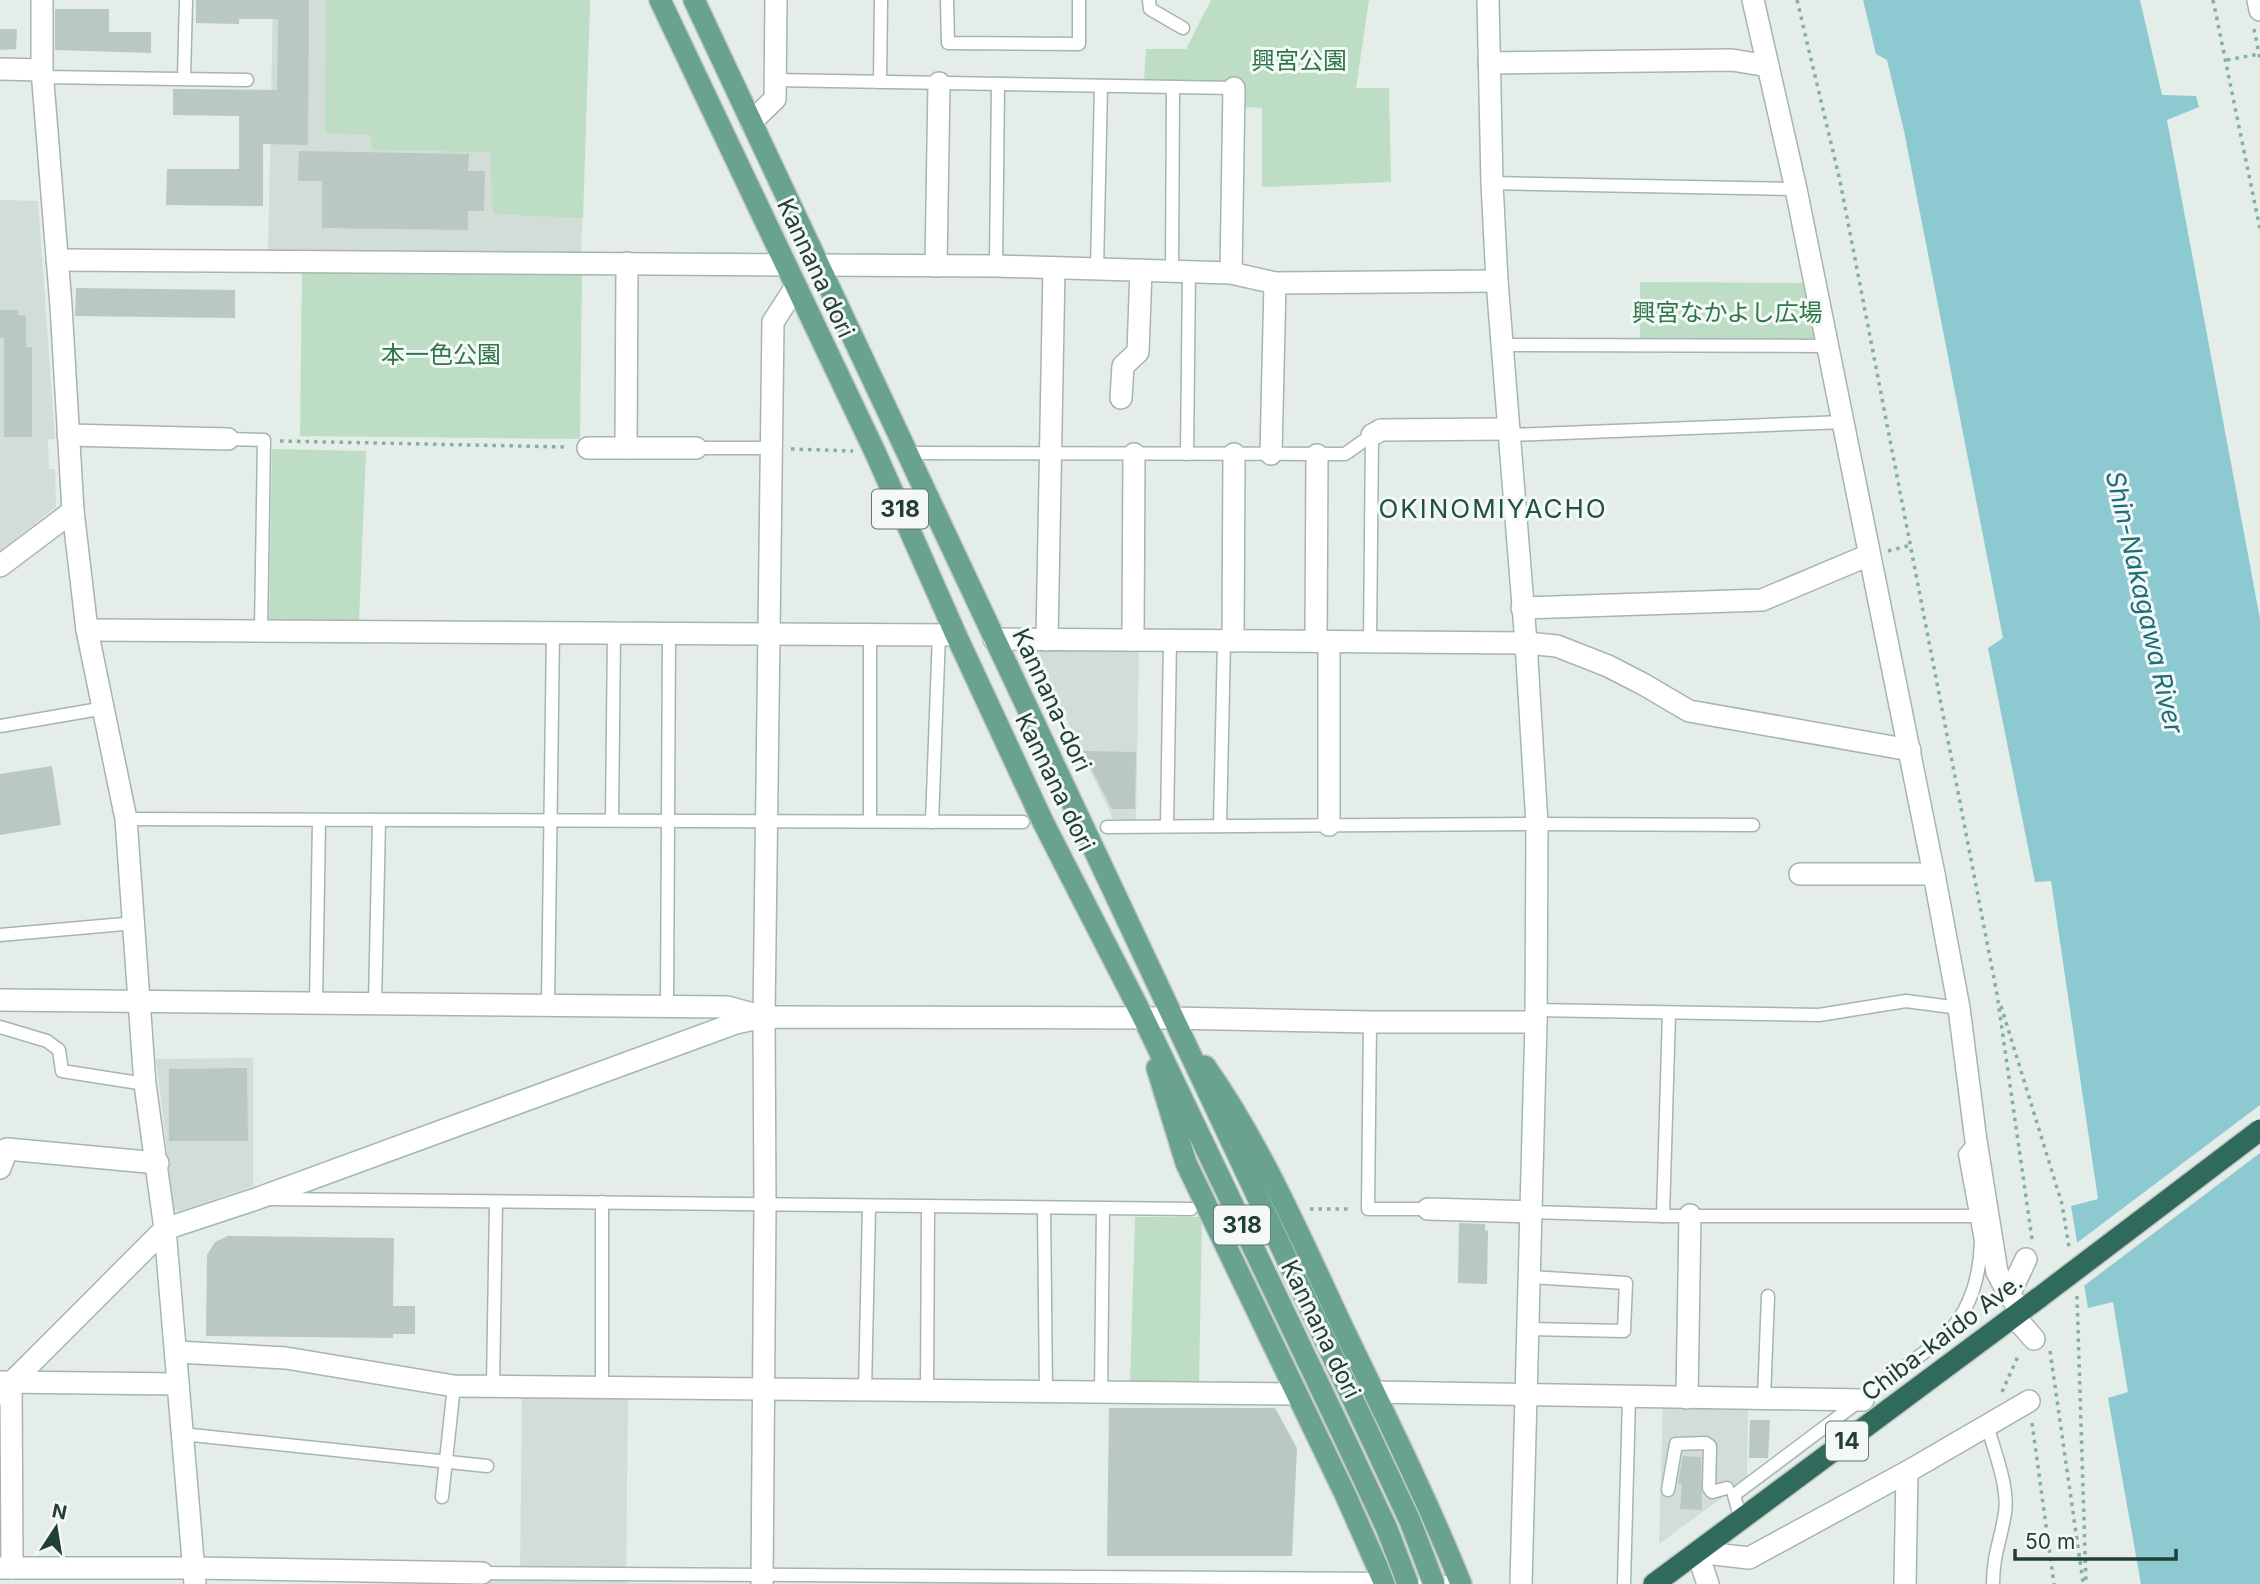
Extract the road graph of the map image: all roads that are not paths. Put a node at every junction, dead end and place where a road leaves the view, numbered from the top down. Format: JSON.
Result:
{"nodes":[{"id":1,"x":42,"y":0,"type":"edge"},
{"id":2,"x":186,"y":0,"type":"edge"},
{"id":3,"x":660,"y":0,"type":"edge"},
{"id":4,"x":694,"y":0,"type":"edge"},
{"id":5,"x":776,"y":0,"type":"edge"},
{"id":6,"x":881,"y":0,"type":"edge"},
{"id":7,"x":947,"y":0,"type":"edge"},
{"id":8,"x":1079,"y":0,"type":"edge"},
{"id":9,"x":1149,"y":0,"type":"edge"},
{"id":10,"x":1488,"y":0,"type":"edge"},
{"id":11,"x":1753,"y":0,"type":"edge"},
{"id":12,"x":2258,"y":0,"type":"edge"},
{"id":13,"x":2260,"y":10,"type":"edge"},
{"id":14,"x":1183,"y":27,"type":"dead end"},
{"id":15,"x":1489,"y":64,"type":"junction"},
{"id":16,"x":1768,"y":66,"type":"junction"},
{"id":17,"x":0,"y":69,"type":"edge"},
{"id":18,"x":42,"y":73,"type":"junction"},
{"id":19,"x":184,"y":78,"type":"junction"},
{"id":20,"x":247,"y":80,"type":"dead end"},
{"id":21,"x":775,"y":80,"type":"junction"},
{"id":22,"x":880,"y":82,"type":"junction"},
{"id":23,"x":939,"y":83,"type":"junction"},
{"id":24,"x":998,"y":84,"type":"junction"},
{"id":25,"x":1101,"y":86,"type":"junction"},
{"id":26,"x":1173,"y":87,"type":"junction"},
{"id":27,"x":1234,"y":88,"type":"joint"},
{"id":28,"x":751,"y":122,"type":"junction"},
{"id":29,"x":1492,"y":183,"type":"junction"},
{"id":30,"x":1796,"y":189,"type":"junction"},
{"id":31,"x":57,"y":260,"type":"junction"},
{"id":32,"x":627,"y":263,"type":"junction"},
{"id":33,"x":784,"y":265,"type":"junction"},
{"id":34,"x":818,"y":265,"type":"junction"},
{"id":35,"x":936,"y":266,"type":"junction"},
{"id":36,"x":996,"y":266,"type":"junction"},
{"id":37,"x":1054,"y":268,"type":"junction"},
{"id":38,"x":1097,"y":269,"type":"junction"},
{"id":39,"x":1141,"y":270,"type":"junction"},
{"id":40,"x":1181,"y":271,"type":"junction"},
{"id":41,"x":1231,"y":273,"type":"junction"},
{"id":42,"x":1497,"y":281,"type":"junction"},
{"id":43,"x":1275,"y":283,"type":"junction"},
{"id":44,"x":795,"y":288,"type":"junction"},
{"id":45,"x":1503,"y":345,"type":"junction"},
{"id":46,"x":1827,"y":346,"type":"junction"},
{"id":47,"x":1121,"y":398,"type":"dead end"},
{"id":48,"x":1844,"y":422,"type":"junction"},
{"id":49,"x":1509,"y":432,"type":"junction"},
{"id":50,"x":68,"y":435,"type":"junction"},
{"id":51,"x":1372,"y":435,"type":"junction"},
{"id":52,"x":228,"y":439,"type":"joint"},
{"id":53,"x":588,"y":448,"type":"road end"},
{"id":54,"x":626,"y":448,"type":"junction"},
{"id":55,"x":696,"y":448,"type":"joint"},
{"id":56,"x":771,"y":448,"type":"junction"},
{"id":57,"x":906,"y":453,"type":"junction"},
{"id":58,"x":1051,"y":454,"type":"junction"},
{"id":59,"x":1134,"y":454,"type":"junction"},
{"id":60,"x":1187,"y":454,"type":"junction"},
{"id":61,"x":1234,"y":454,"type":"junction"},
{"id":62,"x":1271,"y":454,"type":"junction"},
{"id":63,"x":1317,"y":455,"type":"junction"},
{"id":64,"x":73,"y":510,"type":"junction"},
{"id":65,"x":1869,"y":555,"type":"junction"},
{"id":66,"x":0,"y":566,"type":"edge"},
{"id":67,"x":1522,"y":608,"type":"junction"},
{"id":68,"x":87,"y":630,"type":"junction"},
{"id":69,"x":261,"y":631,"type":"junction"},
{"id":70,"x":553,"y":632,"type":"junction"},
{"id":71,"x":614,"y":633,"type":"junction"},
{"id":72,"x":669,"y":633,"type":"junction"},
{"id":73,"x":769,"y":634,"type":"junction"},
{"id":74,"x":870,"y":634,"type":"junction"},
{"id":75,"x":947,"y":634,"type":"junction"},
{"id":76,"x":994,"y":639,"type":"junction"},
{"id":77,"x":1047,"y":640,"type":"junction"},
{"id":78,"x":1133,"y":640,"type":"junction"},
{"id":79,"x":1170,"y":640,"type":"junction"},
{"id":80,"x":1228,"y":641,"type":"junction"},
{"id":81,"x":1322,"y":642,"type":"junction"},
{"id":82,"x":1370,"y":642,"type":"junction"},
{"id":83,"x":1526,"y":643,"type":"junction"},
{"id":84,"x":105,"y":708,"type":"junction"},
{"id":85,"x":0,"y":726,"type":"edge"},
{"id":86,"x":1910,"y":750,"type":"junction"},
{"id":87,"x":126,"y":819,"type":"junction"},
{"id":88,"x":552,"y":819,"type":"junction"},
{"id":89,"x":612,"y":819,"type":"junction"},
{"id":90,"x":668,"y":820,"type":"junction"},
{"id":91,"x":319,"y":821,"type":"junction"},
{"id":92,"x":379,"y":821,"type":"junction"},
{"id":93,"x":766,"y":821,"type":"junction"},
{"id":94,"x":870,"y":821,"type":"junction"},
{"id":95,"x":932,"y":822,"type":"junction"},
{"id":96,"x":1023,"y":822,"type":"dead end"},
{"id":97,"x":1537,"y":824,"type":"junction"},
{"id":98,"x":1329,"y":825,"type":"junction"},
{"id":99,"x":1753,"y":825,"type":"dead end"},
{"id":100,"x":1167,"y":826,"type":"junction"},
{"id":101,"x":1220,"y":826,"type":"junction"},
{"id":102,"x":1107,"y":827,"type":"dead end"},
{"id":103,"x":1800,"y":874,"type":"dead end"},
{"id":104,"x":1934,"y":874,"type":"junction"},
{"id":105,"x":135,"y":923,"type":"junction"},
{"id":106,"x":0,"y":935,"type":"edge"},
{"id":107,"x":0,"y":1000,"type":"edge"},
{"id":108,"x":139,"y":1000,"type":"junction"},
{"id":109,"x":316,"y":1002,"type":"junction"},
{"id":110,"x":374,"y":1002,"type":"junction"},
{"id":111,"x":548,"y":1005,"type":"junction"},
{"id":112,"x":667,"y":1007,"type":"junction"},
{"id":113,"x":1959,"y":1008,"type":"junction"},
{"id":114,"x":1669,"y":1013,"type":"junction"},
{"id":115,"x":1536,"y":1016,"type":"junction"},
{"id":116,"x":764,"y":1017,"type":"junction"},
{"id":117,"x":1143,"y":1017,"type":"junction"},
{"id":118,"x":1171,"y":1018,"type":"junction"},
{"id":119,"x":1370,"y":1022,"type":"junction"},
{"id":120,"x":0,"y":1027,"type":"edge"},
{"id":121,"x":145,"y":1084,"type":"junction"},
{"id":122,"x":2260,"y":1130,"type":"edge"},
{"id":123,"x":1976,"y":1141,"type":"junction"},
{"id":124,"x":2,"y":1155,"type":"edge"},
{"id":125,"x":158,"y":1163,"type":"junction"},
{"id":126,"x":256,"y":1199,"type":"junction"},
{"id":127,"x":496,"y":1202,"type":"junction"},
{"id":128,"x":602,"y":1202,"type":"junction"},
{"id":129,"x":765,"y":1206,"type":"junction"},
{"id":130,"x":869,"y":1207,"type":"junction"},
{"id":131,"x":928,"y":1207,"type":"junction"},
{"id":132,"x":1044,"y":1208,"type":"junction"},
{"id":133,"x":1103,"y":1208,"type":"junction"},
{"id":134,"x":1191,"y":1209,"type":"dead end"},
{"id":135,"x":1428,"y":1209,"type":"joint"},
{"id":136,"x":1531,"y":1212,"type":"junction"},
{"id":137,"x":1690,"y":1215,"type":"junction"},
{"id":138,"x":1663,"y":1216,"type":"junction"},
{"id":139,"x":1977,"y":1216,"type":"junction"},
{"id":140,"x":165,"y":1228,"type":"junction"},
{"id":141,"x":2029,"y":1253,"type":"road end"},
{"id":142,"x":1531,"y":1277,"type":"junction"},
{"id":143,"x":1768,"y":1296,"type":"dead end"},
{"id":144,"x":2015,"y":1307,"type":"junction"},
{"id":145,"x":1529,"y":1329,"type":"junction"},
{"id":146,"x":2034,"y":1339,"type":"road end"},
{"id":147,"x":177,"y":1352,"type":"junction"},
{"id":148,"x":178,"y":1384,"type":"junction"},
{"id":149,"x":4,"y":1386,"type":"edge"},
{"id":150,"x":454,"y":1386,"type":"junction"},
{"id":151,"x":493,"y":1387,"type":"junction"},
{"id":152,"x":602,"y":1387,"type":"junction"},
{"id":153,"x":762,"y":1391,"type":"junction"},
{"id":154,"x":865,"y":1391,"type":"junction"},
{"id":155,"x":927,"y":1391,"type":"junction"},
{"id":156,"x":1046,"y":1392,"type":"junction"},
{"id":157,"x":1374,"y":1392,"type":"junction"},
{"id":158,"x":1101,"y":1393,"type":"junction"},
{"id":159,"x":1296,"y":1394,"type":"junction"},
{"id":160,"x":1527,"y":1395,"type":"junction"},
{"id":161,"x":1629,"y":1398,"type":"junction"},
{"id":162,"x":1687,"y":1398,"type":"junction"},
{"id":163,"x":1764,"y":1399,"type":"junction"},
{"id":164,"x":1863,"y":1400,"type":"junction"},
{"id":165,"x":2029,"y":1401,"type":"road end"},
{"id":166,"x":1364,"y":1423,"type":"joint"},
{"id":167,"x":1987,"y":1425,"type":"junction"},
{"id":168,"x":182,"y":1434,"type":"junction"},
{"id":169,"x":446,"y":1463,"type":"junction"},
{"id":170,"x":486,"y":1466,"type":"dead end"},
{"id":171,"x":1907,"y":1472,"type":"junction"},
{"id":172,"x":1727,"y":1489,"type":"dead end"},
{"id":173,"x":1668,"y":1490,"type":"dead end"},
{"id":174,"x":442,"y":1497,"type":"dead end"},
{"id":175,"x":1741,"y":1520,"type":"junction"},
{"id":176,"x":1697,"y":1552,"type":"junction"},
{"id":177,"x":6,"y":1568,"type":"edge"},
{"id":178,"x":482,"y":1573,"type":"joint"},
{"id":179,"x":194,"y":1576,"type":"edge"},
{"id":180,"x":368,"y":1578,"type":"edge"},
{"id":181,"x":436,"y":1578,"type":"edge"},
{"id":182,"x":762,"y":1580,"type":"edge"},
{"id":183,"x":1384,"y":1581,"type":"edge"},
{"id":184,"x":1408,"y":1584,"type":"edge"},
{"id":185,"x":1434,"y":1584,"type":"edge"},
{"id":186,"x":1461,"y":1584,"type":"edge"},
{"id":187,"x":1521,"y":1584,"type":"edge"},
{"id":188,"x":1624,"y":1584,"type":"edge"},
{"id":189,"x":1654,"y":1584,"type":"edge"},
{"id":190,"x":1708,"y":1584,"type":"edge"},
{"id":191,"x":1905,"y":1584,"type":"edge"},
{"id":192,"x":1993,"y":1584,"type":"edge"}],
"edges":[{"from":1,"to":18,"type":"street"},
{"from":2,"to":19,"type":"lane"},
{"from":3,"to":33,"type":"main road","name":"Kannana dori","number":"318"},
{"from":4,"to":28,"type":"main road","name":"Kannana-dori","number":"318"},
{"from":5,"to":21,"type":"street"},
{"from":6,"to":22,"type":"lane"},
{"from":7,"to":8,"type":"lane"},
{"from":9,"to":14,"type":"lane"},
{"from":10,"to":15,"type":"street"},
{"from":11,"to":16,"type":"street"},
{"from":12,"to":13,"type":"street"},
{"from":15,"to":16,"type":"street"},
{"from":15,"to":29,"type":"street"},
{"from":16,"to":30,"type":"street"},
{"from":17,"to":18,"type":"street"},
{"from":18,"to":19,"type":"lane"},
{"from":18,"to":31,"type":"street"},
{"from":19,"to":20,"type":"lane"},
{"from":21,"to":22,"type":"lane"},
{"from":21,"to":28,"type":"street"},
{"from":22,"to":23,"type":"lane"},
{"from":23,"to":24,"type":"lane"},
{"from":23,"to":35,"type":"street"},
{"from":24,"to":25,"type":"lane"},
{"from":24,"to":36,"type":"lane"},
{"from":25,"to":26,"type":"lane"},
{"from":25,"to":38,"type":"lane"},
{"from":26,"to":27,"type":"lane"},
{"from":26,"to":40,"type":"lane"},
{"from":27,"to":41,"type":"street"},
{"from":28,"to":34,"type":"main road","name":"Kannana-dori","number":"318"},
{"from":29,"to":30,"type":"lane"},
{"from":29,"to":42,"type":"street"},
{"from":30,"to":46,"type":"street"},
{"from":31,"to":32,"type":"street"},
{"from":31,"to":50,"type":"street"},
{"from":32,"to":33,"type":"street"},
{"from":32,"to":54,"type":"street"},
{"from":33,"to":44,"type":"main road","name":"Kannana dori","number":"318"},
{"from":34,"to":35,"type":"street"},
{"from":34,"to":57,"type":"main road","name":"Kannana-dori","number":"318"},
{"from":35,"to":36,"type":"street"},
{"from":36,"to":37,"type":"street"},
{"from":37,"to":38,"type":"street"},
{"from":37,"to":58,"type":"street"},
{"from":38,"to":39,"type":"street"},
{"from":39,"to":40,"type":"street"},
{"from":39,"to":47,"type":"street"},
{"from":40,"to":41,"type":"street"},
{"from":40,"to":60,"type":"lane"},
{"from":41,"to":43,"type":"street"},
{"from":42,"to":43,"type":"street"},
{"from":42,"to":45,"type":"street"},
{"from":43,"to":62,"type":"street"},
{"from":44,"to":56,"type":"street"},
{"from":44,"to":75,"type":"main road","name":"Kannana dori","number":"318"},
{"from":45,"to":46,"type":"lane"},
{"from":45,"to":49,"type":"street"},
{"from":46,"to":48,"type":"street"},
{"from":48,"to":49,"type":"lane"},
{"from":48,"to":65,"type":"street"},
{"from":49,"to":51,"type":"street"},
{"from":49,"to":67,"type":"street"},
{"from":50,"to":52,"type":"street"},
{"from":50,"to":64,"type":"street"},
{"from":51,"to":63,"type":"lane"},
{"from":51,"to":82,"type":"lane"},
{"from":52,"to":69,"type":"lane"},
{"from":53,"to":54,"type":"street"},
{"from":54,"to":55,"type":"street"},
{"from":55,"to":56,"type":"lane"},
{"from":56,"to":73,"type":"street"},
{"from":57,"to":58,"type":"lane"},
{"from":57,"to":76,"type":"main road","name":"Kannana-dori","number":"318"},
{"from":58,"to":59,"type":"lane"},
{"from":58,"to":77,"type":"street"},
{"from":59,"to":60,"type":"lane"},
{"from":59,"to":78,"type":"street"},
{"from":60,"to":61,"type":"lane"},
{"from":61,"to":62,"type":"lane"},
{"from":61,"to":80,"type":"street"},
{"from":62,"to":63,"type":"lane"},
{"from":63,"to":81,"type":"street"},
{"from":64,"to":66,"type":"street"},
{"from":64,"to":68,"type":"street"},
{"from":65,"to":67,"type":"street"},
{"from":65,"to":86,"type":"street"},
{"from":67,"to":83,"type":"street"},
{"from":68,"to":69,"type":"street"},
{"from":68,"to":84,"type":"street"},
{"from":69,"to":70,"type":"street"},
{"from":70,"to":71,"type":"street"},
{"from":70,"to":88,"type":"lane"},
{"from":71,"to":72,"type":"street"},
{"from":71,"to":89,"type":"lane"},
{"from":72,"to":73,"type":"street"},
{"from":72,"to":90,"type":"lane"},
{"from":73,"to":74,"type":"street"},
{"from":73,"to":93,"type":"street"},
{"from":74,"to":75,"type":"street"},
{"from":74,"to":94,"type":"lane"},
{"from":75,"to":95,"type":"lane"},
{"from":75,"to":117,"type":"main road","name":"Kannana dori","number":"318"},
{"from":76,"to":77,"type":"street"},
{"from":76,"to":118,"type":"main road","name":"Kannana-dori","number":"318"},
{"from":77,"to":78,"type":"street"},
{"from":78,"to":79,"type":"street"},
{"from":79,"to":80,"type":"street"},
{"from":79,"to":100,"type":"lane"},
{"from":80,"to":81,"type":"street"},
{"from":80,"to":101,"type":"lane"},
{"from":81,"to":82,"type":"street"},
{"from":81,"to":98,"type":"street"},
{"from":82,"to":83,"type":"street"},
{"from":83,"to":86,"type":"street"},
{"from":83,"to":97,"type":"street"},
{"from":84,"to":85,"type":"lane"},
{"from":84,"to":87,"type":"street"},
{"from":86,"to":104,"type":"street"},
{"from":87,"to":91,"type":"lane"},
{"from":87,"to":105,"type":"street"},
{"from":88,"to":89,"type":"lane"},
{"from":88,"to":92,"type":"lane"},
{"from":88,"to":111,"type":"lane"},
{"from":89,"to":90,"type":"lane"},
{"from":90,"to":93,"type":"lane"},
{"from":90,"to":112,"type":"lane"},
{"from":91,"to":92,"type":"lane"},
{"from":91,"to":109,"type":"lane"},
{"from":92,"to":110,"type":"lane"},
{"from":93,"to":94,"type":"lane"},
{"from":93,"to":116,"type":"street"},
{"from":94,"to":95,"type":"lane"},
{"from":95,"to":96,"type":"lane"},
{"from":97,"to":98,"type":"lane"},
{"from":97,"to":99,"type":"lane"},
{"from":97,"to":115,"type":"street"},
{"from":98,"to":101,"type":"lane"},
{"from":100,"to":101,"type":"lane"},
{"from":100,"to":102,"type":"lane"},
{"from":103,"to":104,"type":"street"},
{"from":104,"to":113,"type":"street"},
{"from":105,"to":106,"type":"lane"},
{"from":105,"to":108,"type":"street"},
{"from":107,"to":108,"type":"street"},
{"from":108,"to":109,"type":"street"},
{"from":108,"to":121,"type":"street"},
{"from":109,"to":110,"type":"street"},
{"from":110,"to":111,"type":"street"},
{"from":111,"to":112,"type":"street"},
{"from":112,"to":116,"type":"street"},
{"from":113,"to":114,"type":"lane"},
{"from":113,"to":123,"type":"street"},
{"from":114,"to":115,"type":"lane"},
{"from":114,"to":138,"type":"lane"},
{"from":115,"to":119,"type":"street"},
{"from":115,"to":136,"type":"street"},
{"from":116,"to":117,"type":"street"},
{"from":116,"to":126,"type":"street"},
{"from":116,"to":129,"type":"street"},
{"from":117,"to":118,"type":"street"},
{"from":117,"to":159,"type":"main road"},
{"from":117,"to":184,"type":"main road","name":"Kannana dori","number":"318","bridge":true},
{"from":118,"to":119,"type":"street"},
{"from":118,"to":157,"type":"main road"},
{"from":118,"to":166,"type":"main road","name":"Kannana-dori","number":"318"},
{"from":119,"to":135,"type":"lane"},
{"from":120,"to":121,"type":"lane"},
{"from":121,"to":125,"type":"street"},
{"from":122,"to":144,"type":"highway","name":"Chiba-kaido Ave.","number":"14","bridge":true},
{"from":123,"to":139,"type":"lane"},
{"from":123,"to":144,"type":"street"},
{"from":124,"to":125,"type":"street"},
{"from":125,"to":140,"type":"street"},
{"from":126,"to":127,"type":"lane"},
{"from":126,"to":140,"type":"street"},
{"from":127,"to":128,"type":"lane"},
{"from":127,"to":151,"type":"lane"},
{"from":128,"to":129,"type":"lane"},
{"from":128,"to":152,"type":"lane"},
{"from":129,"to":130,"type":"lane"},
{"from":129,"to":153,"type":"street"},
{"from":130,"to":131,"type":"lane"},
{"from":130,"to":154,"type":"lane"},
{"from":131,"to":132,"type":"lane"},
{"from":131,"to":155,"type":"lane"},
{"from":132,"to":133,"type":"lane"},
{"from":132,"to":156,"type":"lane"},
{"from":133,"to":134,"type":"lane"},
{"from":133,"to":158,"type":"lane"},
{"from":135,"to":136,"type":"street"},
{"from":136,"to":138,"type":"lane"},
{"from":136,"to":142,"type":"street"},
{"from":137,"to":138,"type":"lane"},
{"from":137,"to":139,"type":"lane"},
{"from":137,"to":162,"type":"street"},
{"from":139,"to":164,"type":"lane"},
{"from":140,"to":147,"type":"street"},
{"from":140,"to":149,"type":"street"},
{"from":141,"to":144,"type":"street"},
{"from":142,"to":145,"type":"street"},
{"from":142,"to":145,"type":"lane"},
{"from":143,"to":163,"type":"lane"},
{"from":144,"to":146,"type":"street"},
{"from":144,"to":175,"type":"highway","name":"Chiba-kaido Ave.","number":"14"},
{"from":145,"to":160,"type":"street"},
{"from":147,"to":148,"type":"street"},
{"from":147,"to":150,"type":"street"},
{"from":148,"to":149,"type":"street"},
{"from":148,"to":168,"type":"street"},
{"from":149,"to":177,"type":"street"},
{"from":150,"to":151,"type":"street"},
{"from":150,"to":169,"type":"lane"},
{"from":151,"to":152,"type":"street"},
{"from":152,"to":153,"type":"street"},
{"from":153,"to":154,"type":"street"},
{"from":153,"to":182,"type":"street"},
{"from":154,"to":155,"type":"street"},
{"from":155,"to":156,"type":"street"},
{"from":156,"to":158,"type":"street"},
{"from":157,"to":160,"type":"street"},
{"from":157,"to":186,"type":"main road"},
{"from":158,"to":159,"type":"street"},
{"from":159,"to":183,"type":"main road"},
{"from":160,"to":161,"type":"street"},
{"from":160,"to":187,"type":"street"},
{"from":161,"to":162,"type":"street"},
{"from":161,"to":188,"type":"lane"},
{"from":162,"to":163,"type":"street"},
{"from":163,"to":164,"type":"street"},
{"from":164,"to":175,"type":"lane"},
{"from":165,"to":167,"type":"street"},
{"from":166,"to":185,"type":"main road","name":"Kannana dori","number":"318","bridge":true},
{"from":167,"to":171,"type":"street"},
{"from":167,"to":192,"type":"lane"},
{"from":168,"to":169,"type":"lane"},
{"from":168,"to":179,"type":"street"},
{"from":169,"to":170,"type":"lane"},
{"from":169,"to":174,"type":"lane"},
{"from":171,"to":176,"type":"street"},
{"from":171,"to":191,"type":"street"},
{"from":172,"to":173,"type":"lane"},
{"from":175,"to":176,"type":"highway","name":"Chiba-kaido Ave.","number":"14"},
{"from":176,"to":189,"type":"highway","name":"Chiba-kaido Ave.","number":"14"},
{"from":176,"to":190,"type":"street"},
{"from":177,"to":179,"type":"street"},
{"from":178,"to":181,"type":"street"},
{"from":178,"to":182,"type":"lane"},
{"from":179,"to":180,"type":"street"},
{"from":180,"to":181,"type":"street"},
{"from":182,"to":183,"type":"lane"},
{"from":183,"to":186,"type":"lane"}]}
